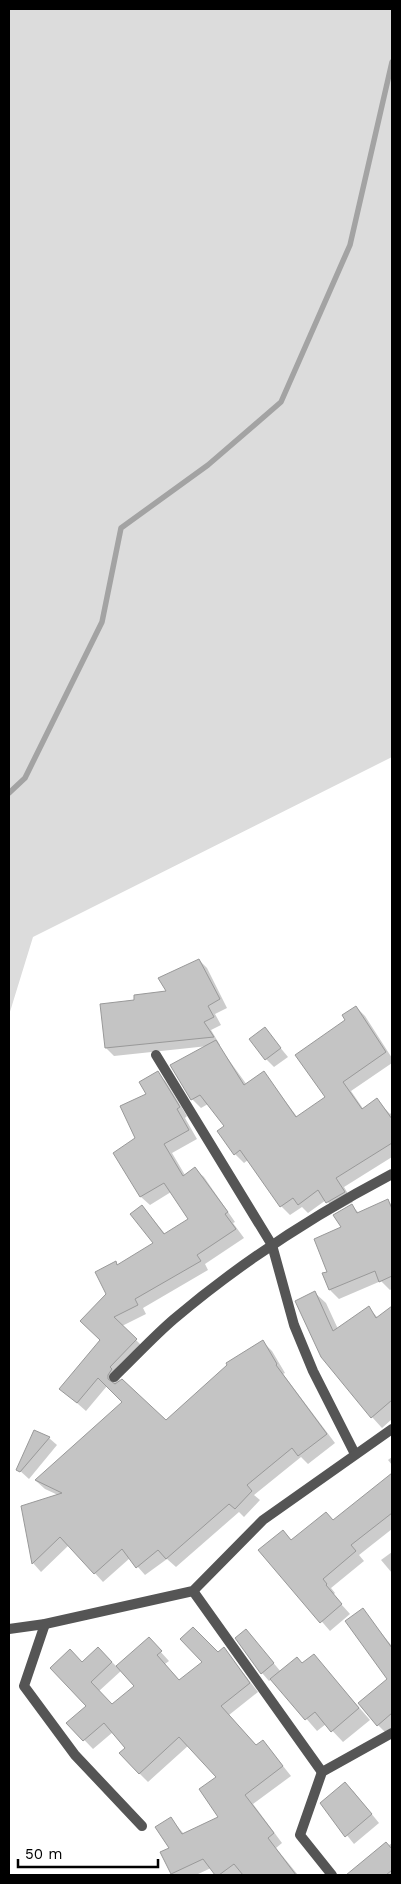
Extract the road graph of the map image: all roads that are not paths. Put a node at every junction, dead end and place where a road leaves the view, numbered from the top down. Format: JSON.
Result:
{"nodes":[{"id":1,"x":156,"y":1055,"type":"dead end"},
{"id":2,"x":392,"y":1174,"type":"edge"},
{"id":3,"x":272,"y":1245,"type":"junction"},
{"id":4,"x":114,"y":1377,"type":"dead end"},
{"id":5,"x":392,"y":1429,"type":"edge"},
{"id":6,"x":354,"y":1454,"type":"junction"},
{"id":7,"x":193,"y":1591,"type":"junction"},
{"id":8,"x":45,"y":1624,"type":"junction"},
{"id":9,"x":9,"y":1629,"type":"edge"},
{"id":10,"x":392,"y":1733,"type":"edge"},
{"id":11,"x":322,"y":1772,"type":"junction"},
{"id":12,"x":142,"y":1826,"type":"dead end"},
{"id":13,"x":332,"y":1875,"type":"edge"}],
"edges":[{"from":1,"to":3,"type":"street"},
{"from":2,"to":3,"type":"street"},
{"from":3,"to":4,"type":"street"},
{"from":3,"to":6,"type":"street"},
{"from":5,"to":6,"type":"street"},
{"from":6,"to":7,"type":"street"},
{"from":7,"to":8,"type":"street"},
{"from":7,"to":11,"type":"street"},
{"from":8,"to":9,"type":"street"},
{"from":8,"to":12,"type":"street"},
{"from":10,"to":11,"type":"street"},
{"from":11,"to":13,"type":"street"}]}
